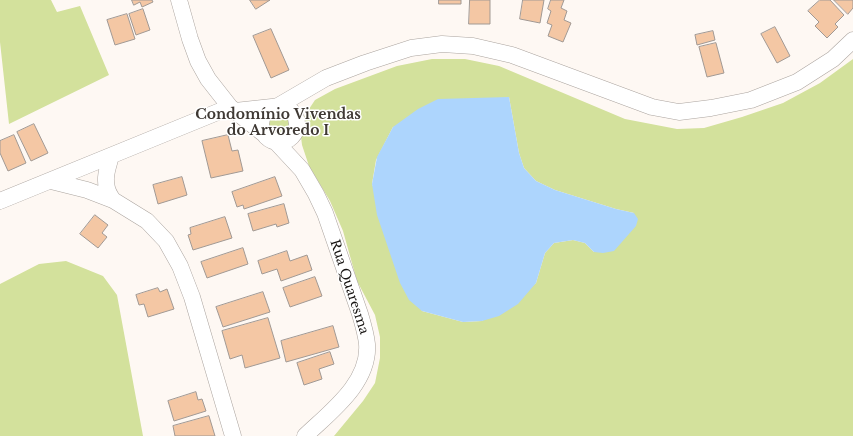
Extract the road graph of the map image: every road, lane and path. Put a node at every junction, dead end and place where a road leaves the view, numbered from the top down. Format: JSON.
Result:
{"nodes":[{"id":1,"x":179,"y":0,"type":"edge"},
{"id":2,"x":853,"y":40,"type":"edge"},
{"id":3,"x":326,"y":78,"type":"junction"},
{"id":4,"x":275,"y":107,"type":"junction"},
{"id":5,"x":232,"y":109,"type":"junction"},
{"id":6,"x":295,"y":115,"type":"junction"},
{"id":7,"x":294,"y":132,"type":"junction"},
{"id":8,"x":269,"y":138,"type":"junction"},
{"id":9,"x":112,"y":156,"type":"junction"},
{"id":10,"x":302,"y":170,"type":"junction"},
{"id":11,"x":51,"y":181,"type":"junction"},
{"id":12,"x":112,"y":200,"type":"junction"},
{"id":13,"x":0,"y":202,"type":"edge"},
{"id":14,"x":233,"y":436,"type":"edge"},
{"id":15,"x":305,"y":436,"type":"edge"}],
"edges":[{"from":1,"to":5,"type":"street","name":"Rua Quaresma"},
{"from":2,"to":3,"type":"street"},
{"from":3,"to":4,"type":"street"},
{"from":3,"to":6,"type":"street"},
{"from":4,"to":5,"type":"street"},
{"from":4,"to":6,"type":"street"},
{"from":4,"to":8,"type":"street"},
{"from":5,"to":8,"type":"street","name":"Rua Quaresma"},
{"from":5,"to":9,"type":"street"},
{"from":6,"to":7,"type":"street"},
{"from":7,"to":8,"type":"street"},
{"from":7,"to":10,"type":"street","name":"Rua Quaresma"},
{"from":8,"to":10,"type":"street","name":"Rua Quaresma"},
{"from":9,"to":11,"type":"street"},
{"from":9,"to":12,"type":"street"},
{"from":10,"to":15,"type":"street","name":"Rua Quaresma"},
{"from":11,"to":12,"type":"street"},
{"from":11,"to":13,"type":"street"},
{"from":12,"to":14,"type":"street"}]}
